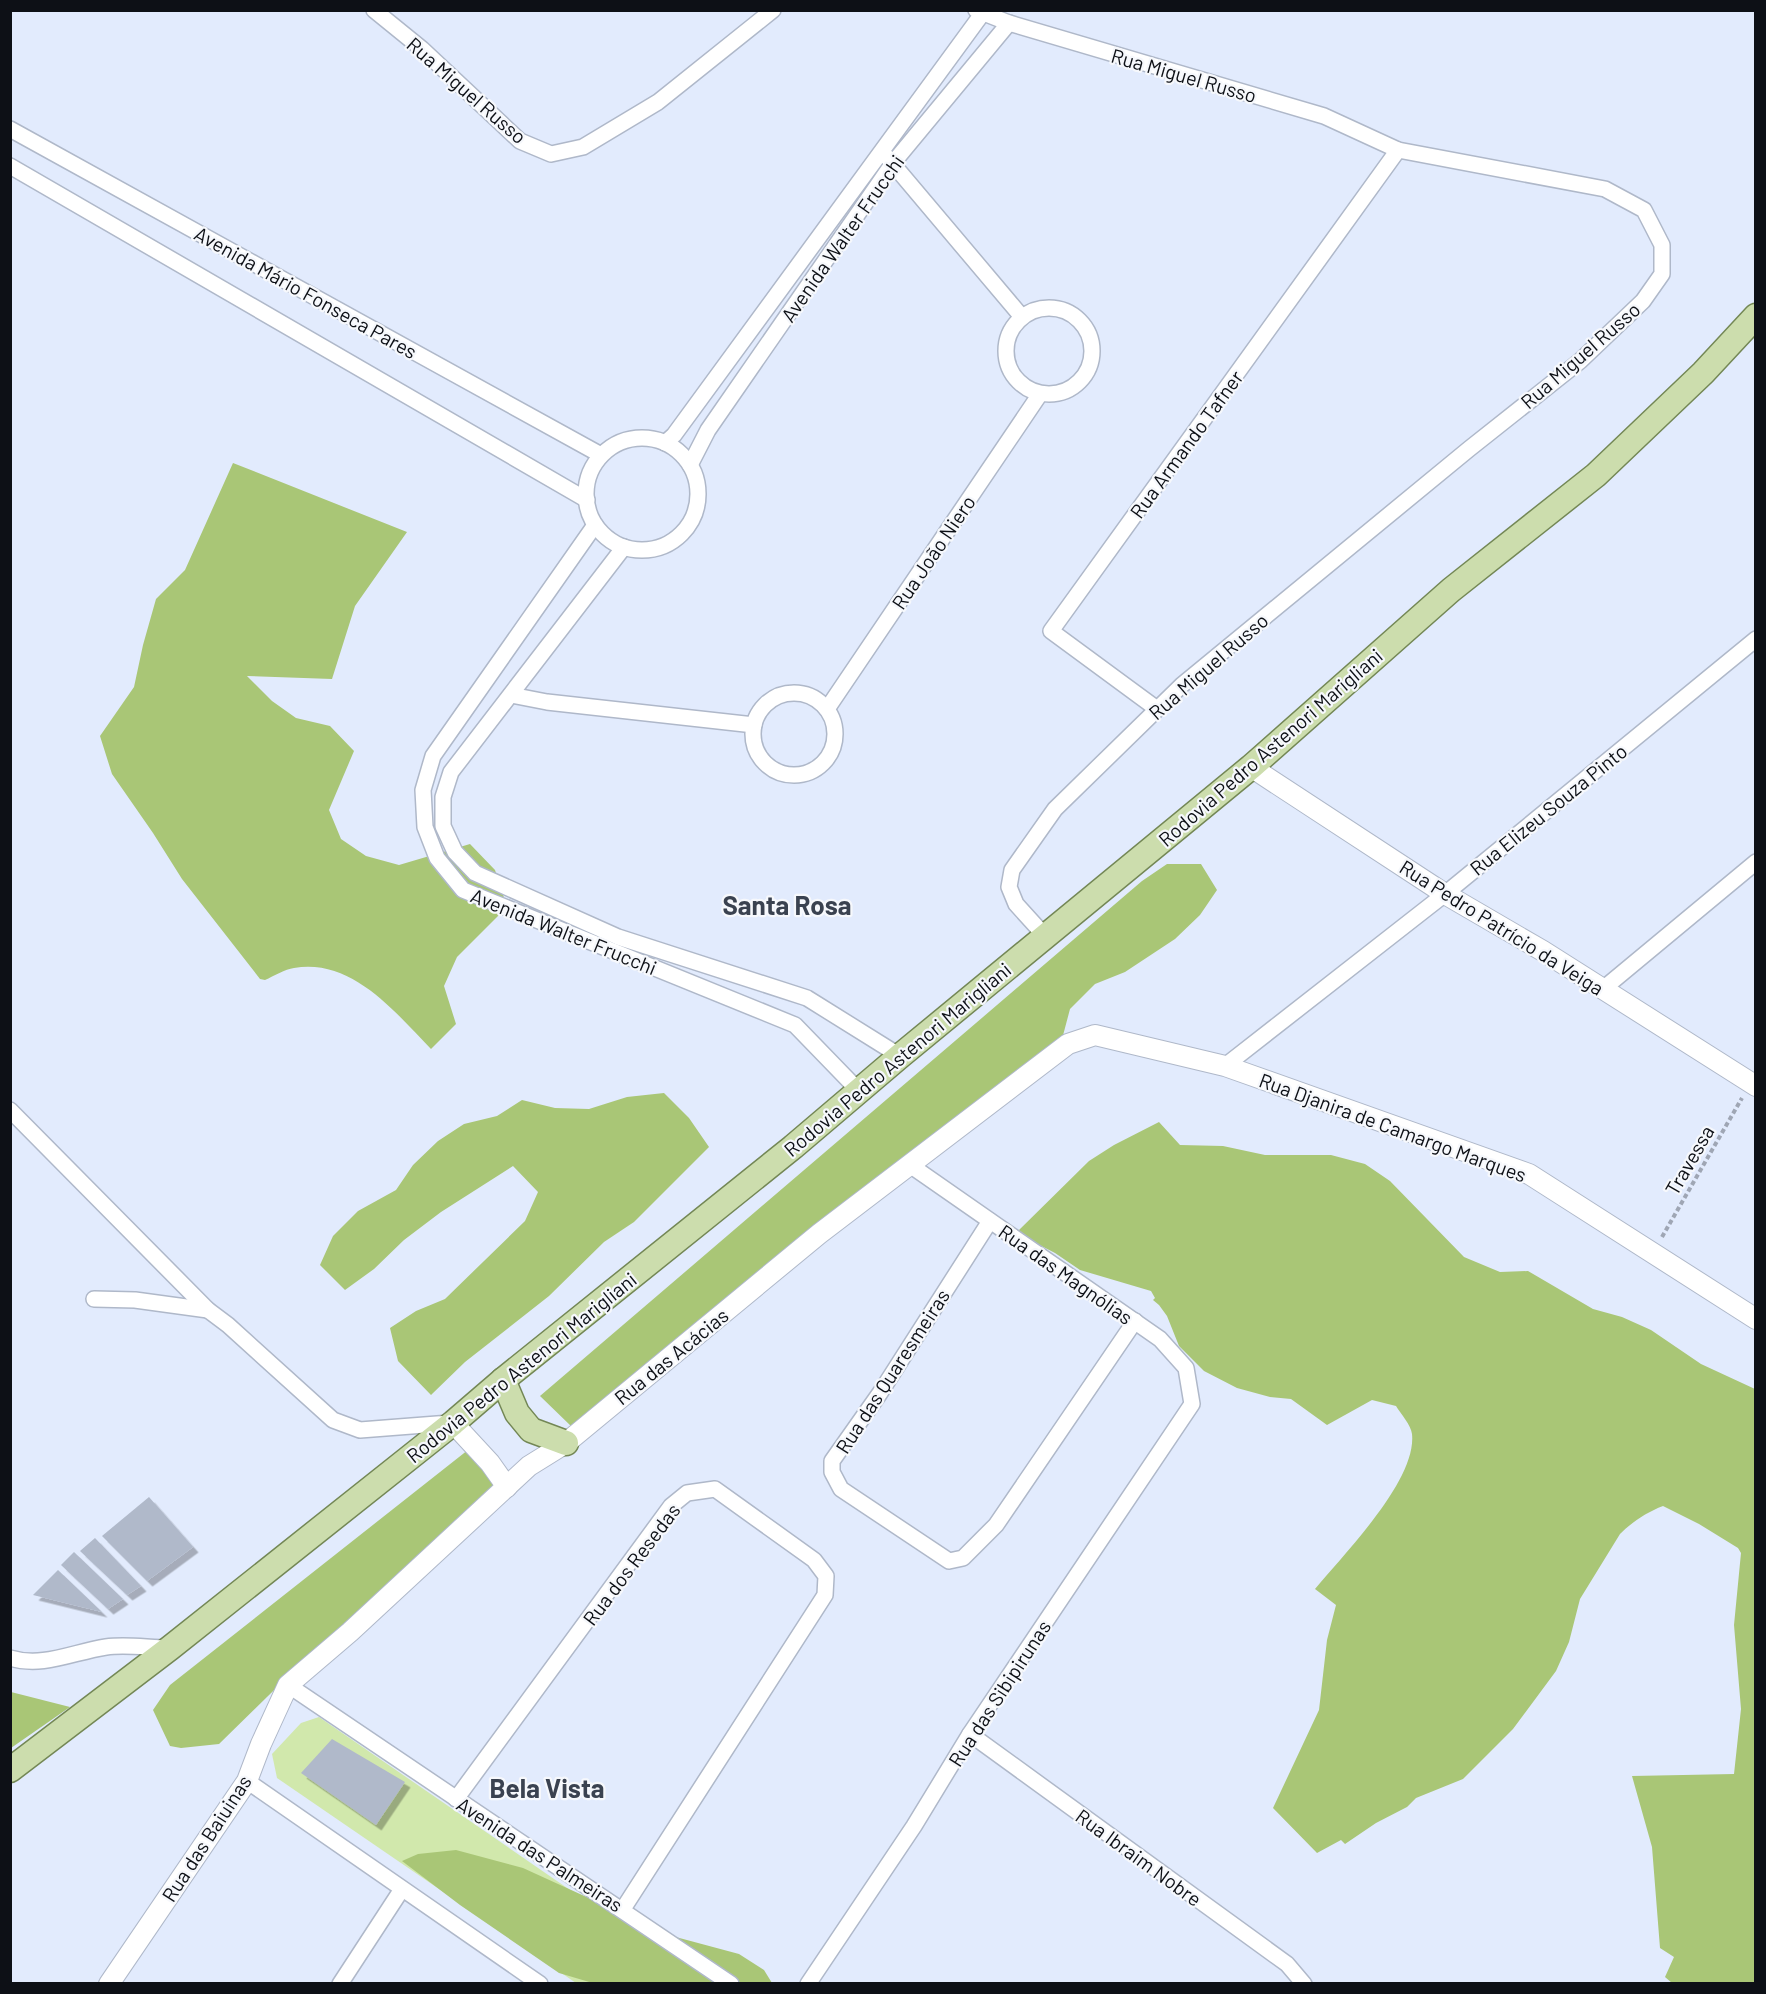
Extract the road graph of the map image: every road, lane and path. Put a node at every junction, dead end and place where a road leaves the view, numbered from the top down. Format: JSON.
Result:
{"nodes":[{"id":1,"x":374,"y":10,"type":"edge"},
{"id":2,"x":773,"y":10,"type":"edge"},
{"id":3,"x":979,"y":12,"type":"edge"},
{"id":4,"x":1009,"y":23,"type":"junction"},
{"id":5,"x":10,"y":129,"type":"edge"},
{"id":6,"x":881,"y":150,"type":"junction"},
{"id":7,"x":1398,"y":150,"type":"junction"},
{"id":8,"x":893,"y":163,"type":"junction"},
{"id":9,"x":10,"y":165,"type":"edge"},
{"id":10,"x":1022,"y":316,"type":"junction"},
{"id":11,"x":1755,"y":316,"type":"edge"},
{"id":12,"x":1040,"y":394,"type":"junction"},
{"id":13,"x":665,"y":443,"type":"junction"},
{"id":14,"x":601,"y":455,"type":"junction"},
{"id":15,"x":690,"y":465,"type":"junction"},
{"id":16,"x":587,"y":500,"type":"junction"},
{"id":17,"x":596,"y":525,"type":"junction"},
{"id":18,"x":624,"y":547,"type":"junction"},
{"id":19,"x":1755,"y":639,"type":"edge"},
{"id":20,"x":511,"y":695,"type":"junction"},
{"id":21,"x":827,"y":709,"type":"junction"},
{"id":22,"x":1157,"y":709,"type":"junction"},
{"id":23,"x":754,"y":725,"type":"junction"},
{"id":24,"x":1251,"y":767,"type":"junction"},
{"id":25,"x":1755,"y":862,"type":"edge"},
{"id":26,"x":1445,"y":894,"type":"junction"},
{"id":27,"x":1045,"y":936,"type":"junction"},
{"id":28,"x":1603,"y":989,"type":"junction"},
{"id":29,"x":807,"y":998,"type":"junction"},
{"id":30,"x":795,"y":1025,"type":"junction"},
{"id":31,"x":1068,"y":1044,"type":"joint"},
{"id":32,"x":900,"y":1056,"type":"junction"},
{"id":33,"x":1225,"y":1066,"type":"junction"},
{"id":34,"x":1754,"y":1083,"type":"edge"},
{"id":35,"x":858,"y":1091,"type":"junction"},
{"id":36,"x":10,"y":1110,"type":"edge"},
{"id":37,"x":910,"y":1165,"type":"junction"},
{"id":38,"x":990,"y":1221,"type":"junction"},
{"id":39,"x":1653,"y":1253,"type":"junction"},
{"id":40,"x":94,"y":1299,"type":"dead end"},
{"id":41,"x":208,"y":1310,"type":"junction"},
{"id":42,"x":1755,"y":1320,"type":"edge"},
{"id":43,"x":1135,"y":1321,"type":"junction"},
{"id":44,"x":503,"y":1380,"type":"junction"},
{"id":45,"x":1192,"y":1404,"type":"joint"},
{"id":46,"x":453,"y":1423,"type":"junction"},
{"id":47,"x":566,"y":1443,"type":"junction"},
{"id":48,"x":507,"y":1487,"type":"junction"},
{"id":49,"x":170,"y":1648,"type":"junction"},
{"id":50,"x":10,"y":1658,"type":"edge"},
{"id":51,"x":288,"y":1685,"type":"junction"},
{"id":52,"x":970,"y":1734,"type":"junction"},
{"id":53,"x":10,"y":1770,"type":"edge"},
{"id":54,"x":247,"y":1781,"type":"junction"},
{"id":55,"x":456,"y":1799,"type":"junction"},
{"id":56,"x":402,"y":1889,"type":"junction"},
{"id":57,"x":623,"y":1909,"type":"junction"},
{"id":58,"x":109,"y":1983,"type":"edge"},
{"id":59,"x":340,"y":1983,"type":"edge"},
{"id":60,"x":540,"y":1983,"type":"edge"},
{"id":61,"x":731,"y":1983,"type":"edge"},
{"id":62,"x":808,"y":1983,"type":"edge"},
{"id":63,"x":1304,"y":1983,"type":"edge"}],
"edges":[{"from":1,"to":2,"type":"street","name":"Rua Miguel Russo"},
{"from":3,"to":4,"type":"street","name":"Rua Miguel Russo"},
{"from":3,"to":6,"type":"street","name":"Avenida Walter Frucchi"},
{"from":4,"to":7,"type":"street","name":"Rua Miguel Russo"},
{"from":4,"to":8,"type":"street","name":"Avenida Walter Frucchi"},
{"from":5,"to":14,"type":"street","name":"Avenida Mário Fonseca Pares"},
{"from":6,"to":8,"type":"street"},
{"from":6,"to":13,"type":"street","name":"Avenida Walter Frucchi"},
{"from":7,"to":22,"type":"street","name":"Rua Armando Tafner"},
{"from":7,"to":22,"type":"street","name":"Rua Miguel Russo"},
{"from":8,"to":10,"type":"street"},
{"from":8,"to":15,"type":"street","name":"Avenida Walter Frucchi"},
{"from":9,"to":16,"type":"street","name":"Avenida Mário Fonseca Pares"},
{"from":10,"to":12,"type":"street"},
{"from":10,"to":12,"type":"street"},
{"from":11,"to":24,"type":"main road","name":"Rodovia Pedro Astenori Marigliani"},
{"from":12,"to":21,"type":"street","name":"Rua João Niero"},
{"from":13,"to":14,"type":"street"},
{"from":13,"to":15,"type":"street"},
{"from":14,"to":16,"type":"street"},
{"from":15,"to":18,"type":"street"},
{"from":16,"to":17,"type":"street"},
{"from":17,"to":18,"type":"street"},
{"from":17,"to":30,"type":"street","name":"Avenida Walter Frucchi"},
{"from":18,"to":20,"type":"street","name":"Avenida Walter Frucchi"},
{"from":19,"to":26,"type":"street","name":"Rua Elizeu Souza Pinto"},
{"from":20,"to":23,"type":"street"},
{"from":20,"to":29,"type":"street","name":"Avenida Walter Frucchi"},
{"from":21,"to":23,"type":"street"},
{"from":21,"to":23,"type":"street"},
{"from":22,"to":27,"type":"street","name":"Rua Miguel Russo"},
{"from":24,"to":26,"type":"street","name":"Rua Pedro Patrício da Veiga"},
{"from":24,"to":27,"type":"main road","name":"Rodovia Pedro Astenori Marigliani"},
{"from":25,"to":28,"type":"street"},
{"from":26,"to":28,"type":"street","name":"Rua Pedro Patrício da Veiga"},
{"from":26,"to":33,"type":"street","name":"Rua Elizeu Souza Pinto"},
{"from":27,"to":32,"type":"main road","name":"Rodovia Pedro Astenori Marigliani"},
{"from":28,"to":34,"type":"street","name":"Rua Pedro Patrício da Veiga"},
{"from":29,"to":30,"type":"street"},
{"from":29,"to":32,"type":"street","name":"Avenida Walter Frucchi"},
{"from":30,"to":35,"type":"street"},
{"from":31,"to":33,"type":"street","name":"Rua Djanira de Camargo Marques"},
{"from":31,"to":37,"type":"street","name":"Rua das Acácias"},
{"from":32,"to":35,"type":"main road","name":"Rodovia Pedro Astenori Marigliani"},
{"from":33,"to":39,"type":"street","name":"Rua Djanira de Camargo Marques"},
{"from":34,"to":39,"type":"path","name":"Travessa"},
{"from":35,"to":44,"type":"main road","name":"Rodovia Pedro Astenori Marigliani"},
{"from":36,"to":41,"type":"street"},
{"from":37,"to":38,"type":"street","name":"Rua das Magnólias"},
{"from":37,"to":47,"type":"street","name":"Rua das Acácias"},
{"from":38,"to":43,"type":"street","name":"Rua das Magnólias"},
{"from":38,"to":43,"type":"street","name":"Rua das Quaresmeiras"},
{"from":39,"to":42,"type":"street","name":"Rua Djanira de Camargo Marques"},
{"from":40,"to":41,"type":"street"},
{"from":41,"to":46,"type":"street"},
{"from":43,"to":45,"type":"street","name":"Rua das Magnólias"},
{"from":44,"to":46,"type":"main road","name":"Rodovia Pedro Astenori Marigliani"},
{"from":44,"to":47,"type":"main road"},
{"from":45,"to":52,"type":"street","name":"Rua das Sibipirunas"},
{"from":46,"to":48,"type":"street"},
{"from":46,"to":49,"type":"main road","name":"Rodovia Pedro Astenori Marigliani"},
{"from":47,"to":48,"type":"street","name":"Rua das Acácias"},
{"from":48,"to":51,"type":"street","name":"Rua das Acácias"},
{"from":49,"to":50,"type":"street"},
{"from":49,"to":53,"type":"main road","name":"Rodovia Pedro Astenori Marigliani"},
{"from":51,"to":54,"type":"street","name":"Rua das Baiuinas"},
{"from":51,"to":55,"type":"street","name":"Avenida das Palmeiras"},
{"from":52,"to":62,"type":"street","name":"Rua das Sibipirunas"},
{"from":52,"to":63,"type":"street","name":"Rua Ibraim Nobre"},
{"from":54,"to":56,"type":"street"},
{"from":54,"to":58,"type":"street","name":"Rua das Baiuinas"},
{"from":55,"to":57,"type":"street","name":"Avenida das Palmeiras"},
{"from":55,"to":57,"type":"street","name":"Rua dos Resedas"},
{"from":56,"to":59,"type":"street"},
{"from":56,"to":60,"type":"street"},
{"from":57,"to":61,"type":"street","name":"Avenida das Palmeiras"}]}
